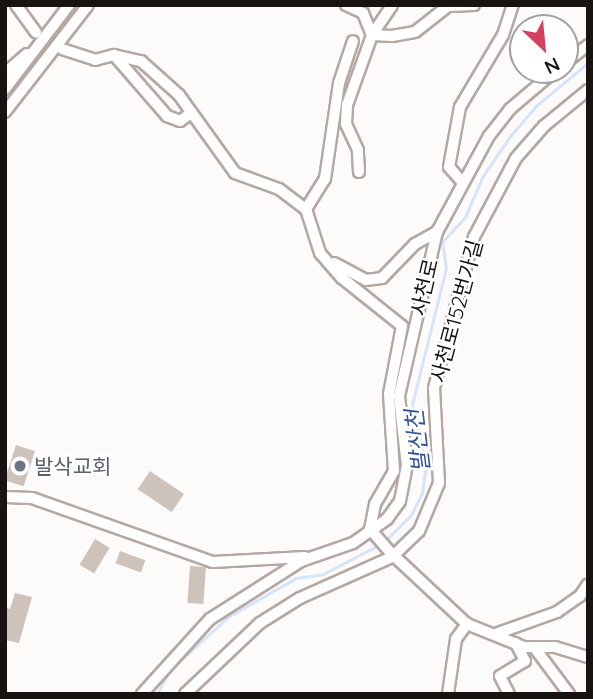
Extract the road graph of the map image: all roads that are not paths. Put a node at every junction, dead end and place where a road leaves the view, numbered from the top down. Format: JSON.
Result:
{"nodes":[{"id":1,"x":16,"y":5,"type":"edge"},
{"id":2,"x":69,"y":5,"type":"edge"},
{"id":3,"x":89,"y":5,"type":"edge"},
{"id":4,"x":346,"y":5,"type":"edge"},
{"id":5,"x":392,"y":5,"type":"edge"},
{"id":6,"x":474,"y":5,"type":"edge"},
{"id":7,"x":513,"y":5,"type":"edge"},
{"id":8,"x":41,"y":35,"type":"junction"},
{"id":9,"x":372,"y":35,"type":"junction"},
{"id":10,"x":353,"y":41,"type":"dead end"},
{"id":11,"x":62,"y":49,"type":"dead end"},
{"id":12,"x":114,"y":55,"type":"junction"},
{"id":13,"x":5,"y":73,"type":"edge"},
{"id":14,"x":539,"y":84,"type":"edge"},
{"id":15,"x":5,"y":89,"type":"edge"},
{"id":16,"x":588,"y":90,"type":"edge"},
{"id":17,"x":5,"y":112,"type":"edge"},
{"id":18,"x":191,"y":113,"type":"junction"},
{"id":19,"x":359,"y":172,"type":"dead end"},
{"id":20,"x":463,"y":183,"type":"junction"},
{"id":21,"x":306,"y":209,"type":"junction"},
{"id":22,"x":437,"y":233,"type":"junction"},
{"id":23,"x":327,"y":260,"type":"junction"},
{"id":24,"x":5,"y":497,"type":"edge"},
{"id":25,"x":372,"y":531,"type":"junction"},
{"id":26,"x":392,"y":555,"type":"junction"},
{"id":27,"x":316,"y":556,"type":"junction"},
{"id":28,"x":588,"y":584,"type":"edge"},
{"id":29,"x":467,"y":624,"type":"junction"},
{"id":30,"x":498,"y":633,"type":"junction"},
{"id":31,"x":516,"y":643,"type":"junction"},
{"id":32,"x":534,"y":647,"type":"junction"},
{"id":33,"x":588,"y":657,"type":"edge"},
{"id":34,"x":142,"y":694,"type":"edge"},
{"id":35,"x":185,"y":694,"type":"edge"},
{"id":36,"x":448,"y":694,"type":"edge"},
{"id":37,"x":509,"y":694,"type":"edge"},
{"id":38,"x":569,"y":694,"type":"edge"}],
"edges":[{"from":1,"to":8,"type":"street"},
{"from":2,"to":8,"type":"street"},
{"from":3,"to":17,"type":"street"},
{"from":4,"to":9,"type":"street"},
{"from":5,"to":9,"type":"street"},
{"from":6,"to":9,"type":"street"},
{"from":7,"to":20,"type":"street"},
{"from":8,"to":13,"type":"street"},
{"from":8,"to":15,"type":"street"},
{"from":9,"to":19,"type":"street"},
{"from":10,"to":21,"type":"street"},
{"from":11,"to":12,"type":"street"},
{"from":12,"to":18,"type":"street"},
{"from":12,"to":18,"type":"street"},
{"from":14,"to":20,"type":"street","name":"사천로"},
{"from":16,"to":26,"type":"street","name":"사천로152번가길"},
{"from":18,"to":21,"type":"street"},
{"from":20,"to":22,"type":"street","name":"사천로"},
{"from":21,"to":23,"type":"street"},
{"from":22,"to":23,"type":"street"},
{"from":22,"to":25,"type":"street","name":"사천로"},
{"from":23,"to":25,"type":"street"},
{"from":24,"to":27,"type":"street"},
{"from":25,"to":26,"type":"street"},
{"from":25,"to":27,"type":"street","name":"사천로"},
{"from":26,"to":29,"type":"street"},
{"from":26,"to":35,"type":"street","name":"사천로152번가길"},
{"from":27,"to":34,"type":"street","name":"사천로"},
{"from":28,"to":30,"type":"street"},
{"from":29,"to":30,"type":"street"},
{"from":29,"to":36,"type":"street"},
{"from":30,"to":31,"type":"street"},
{"from":31,"to":32,"type":"street"},
{"from":31,"to":37,"type":"street"},
{"from":32,"to":33,"type":"street"},
{"from":32,"to":38,"type":"street"}]}
